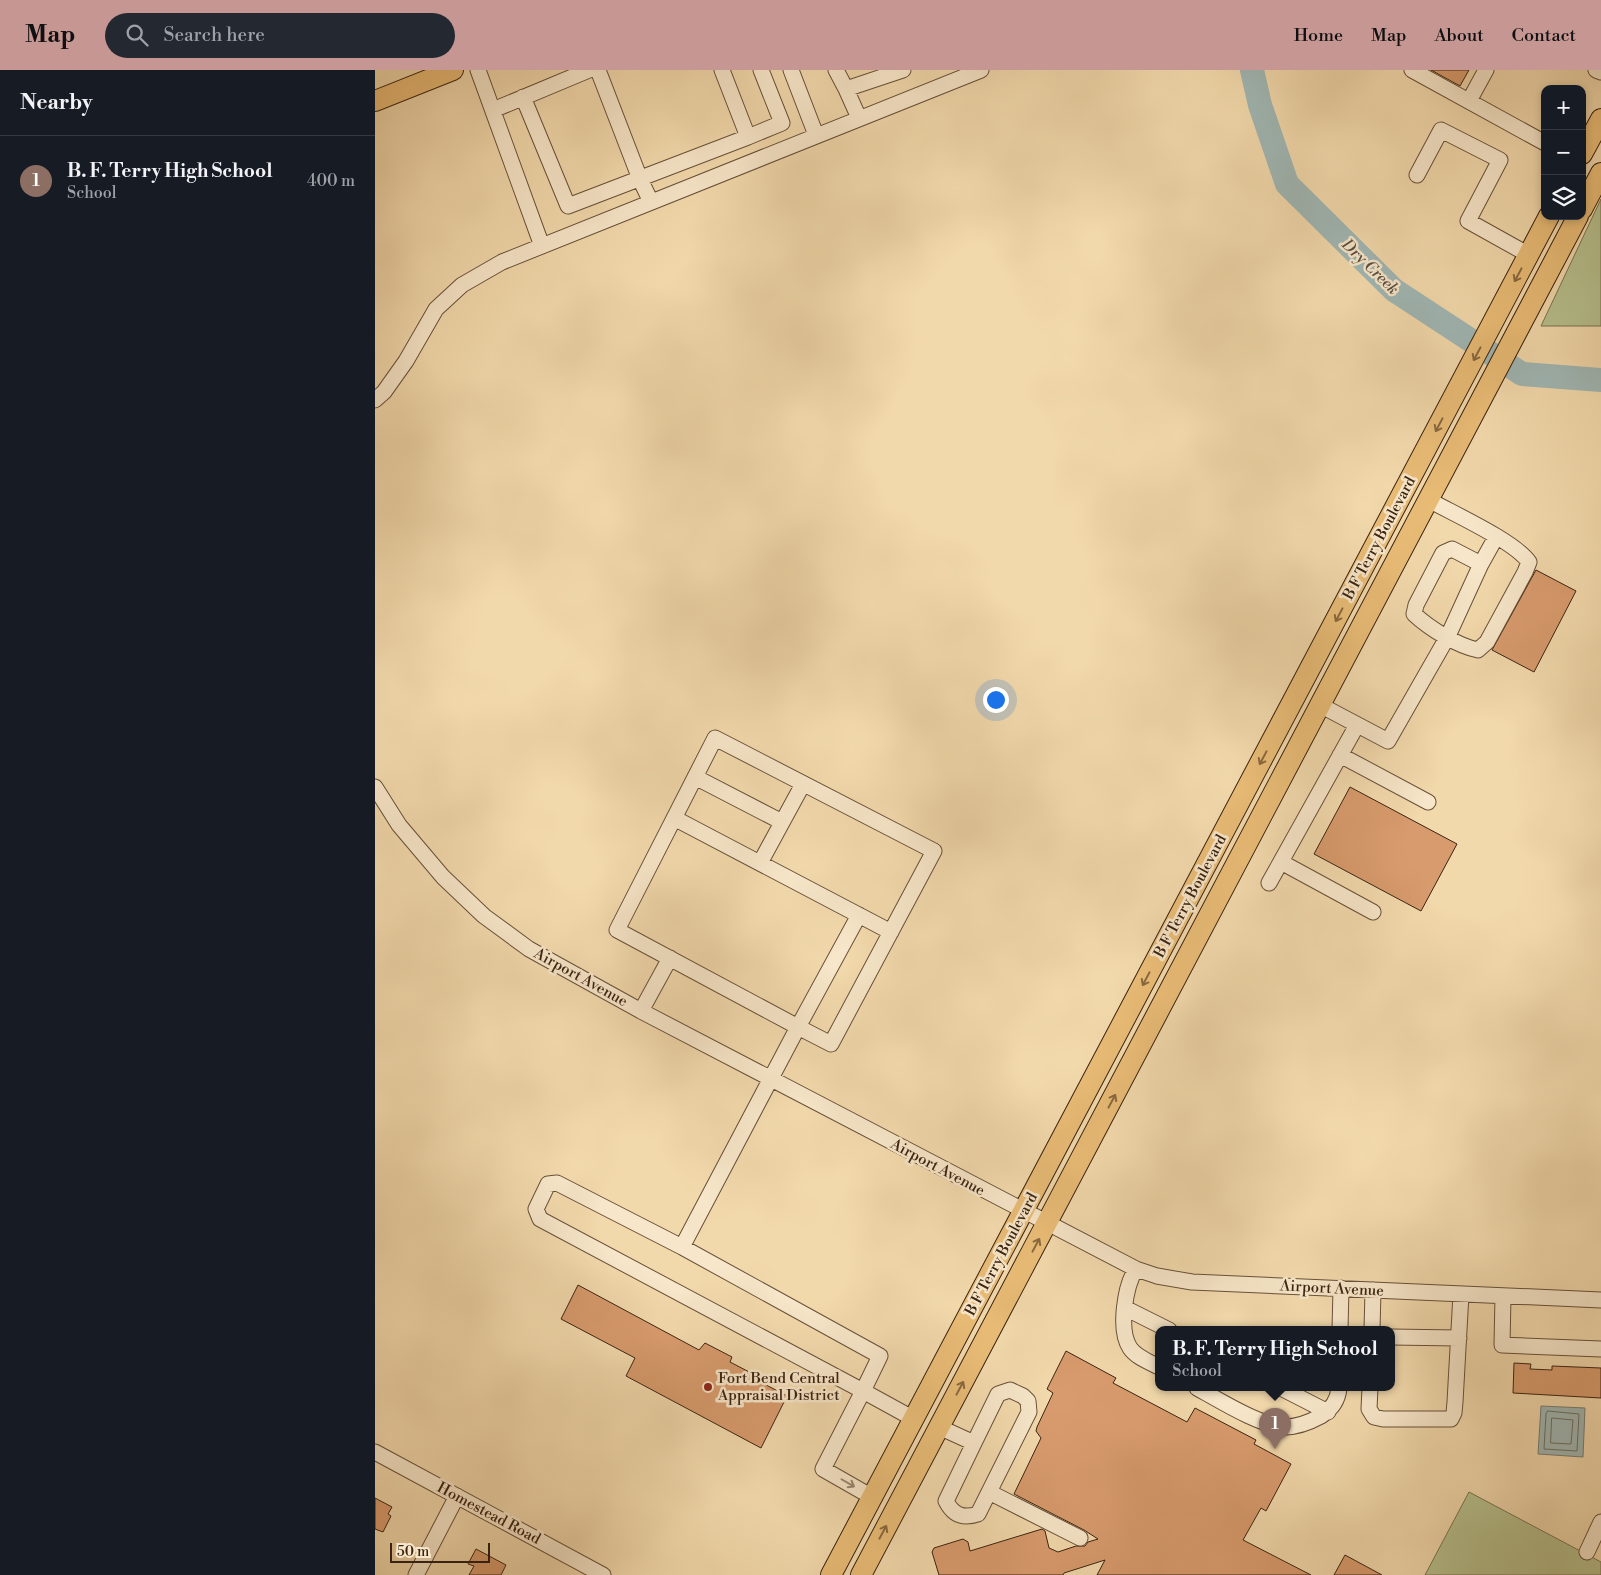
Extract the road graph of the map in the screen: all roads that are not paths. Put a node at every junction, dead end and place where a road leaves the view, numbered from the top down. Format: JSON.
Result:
{"nodes":[{"id":1,"x":453,"y":70,"type":"edge"},
{"id":2,"x":478,"y":70,"type":"edge"},
{"id":3,"x":589,"y":70,"type":"edge"},
{"id":4,"x":598,"y":70,"type":"edge"},
{"id":5,"x":722,"y":70,"type":"edge"},
{"id":6,"x":761,"y":70,"type":"edge"},
{"id":7,"x":791,"y":70,"type":"edge"},
{"id":8,"x":836,"y":70,"type":"edge"},
{"id":9,"x":903,"y":70,"type":"edge"},
{"id":10,"x":981,"y":70,"type":"edge"},
{"id":11,"x":1412,"y":70,"type":"edge"},
{"id":12,"x":1486,"y":70,"type":"edge"},
{"id":13,"x":1596,"y":70,"type":"edge"},
{"id":14,"x":1601,"y":72,"type":"edge"},
{"id":15,"x":963,"y":73,"type":"edge"},
{"id":16,"x":846,"y":90,"type":"junction"},
{"id":17,"x":523,"y":97,"type":"junction"},
{"id":18,"x":375,"y":101,"type":"edge"},
{"id":19,"x":1469,"y":101,"type":"junction"},
{"id":20,"x":493,"y":110,"type":"junction"},
{"id":21,"x":859,"y":118,"type":"junction"},
{"id":22,"x":1601,"y":119,"type":"edge"},
{"id":23,"x":816,"y":135,"type":"junction"},
{"id":24,"x":749,"y":137,"type":"junction"},
{"id":25,"x":1541,"y":141,"type":"edge"},
{"id":26,"x":1586,"y":147,"type":"edge"},
{"id":27,"x":1601,"y":173,"type":"edge"},
{"id":28,"x":1417,"y":176,"type":"dead end"},
{"id":29,"x":640,"y":179,"type":"junction"},
{"id":30,"x":1586,"y":201,"type":"edge"},
{"id":31,"x":651,"y":202,"type":"junction"},
{"id":32,"x":1547,"y":220,"type":"edge"},
{"id":33,"x":1576,"y":220,"type":"edge"},
{"id":34,"x":542,"y":246,"type":"junction"},
{"id":35,"x":1529,"y":255,"type":"junction"},
{"id":36,"x":375,"y":400,"type":"edge"},
{"id":37,"x":1429,"y":500,"type":"junction"},
{"id":38,"x":1496,"y":537,"type":"junction"},
{"id":39,"x":1481,"y":564,"type":"junction"},
{"id":40,"x":1448,"y":636,"type":"junction"},
{"id":41,"x":1320,"y":705,"type":"junction"},
{"id":42,"x":1357,"y":725,"type":"junction"},
{"id":43,"x":1340,"y":755,"type":"junction"},
{"id":44,"x":695,"y":777,"type":"junction"},
{"id":45,"x":803,"y":784,"type":"junction"},
{"id":46,"x":375,"y":787,"type":"edge"},
{"id":47,"x":1428,"y":802,"type":"dead end"},
{"id":48,"x":674,"y":818,"type":"junction"},
{"id":49,"x":781,"y":822,"type":"junction"},
{"id":50,"x":1281,"y":862,"type":"junction"},
{"id":51,"x":759,"y":863,"type":"junction"},
{"id":52,"x":1269,"y":884,"type":"dead end"},
{"id":53,"x":1373,"y":912,"type":"dead end"},
{"id":54,"x":859,"y":915,"type":"junction"},
{"id":55,"x":891,"y":932,"type":"junction"},
{"id":56,"x":670,"y":958,"type":"junction"},
{"id":57,"x":641,"y":1011,"type":"junction"},
{"id":58,"x":798,"y":1027,"type":"junction"},
{"id":59,"x":771,"y":1079,"type":"junction"},
{"id":60,"x":1023,"y":1212,"type":"junction"},
{"id":61,"x":1047,"y":1224,"type":"junction"},
{"id":62,"x":682,"y":1247,"type":"junction"},
{"id":63,"x":1135,"y":1269,"type":"junction"},
{"id":64,"x":1341,"y":1288,"type":"junction"},
{"id":65,"x":1373,"y":1290,"type":"junction"},
{"id":66,"x":1461,"y":1294,"type":"junction"},
{"id":67,"x":1503,"y":1296,"type":"junction"},
{"id":68,"x":1601,"y":1300,"type":"edge"},
{"id":69,"x":1125,"y":1308,"type":"junction"},
{"id":70,"x":1161,"y":1326,"type":"edge"},
{"id":71,"x":1340,"y":1326,"type":"edge"},
{"id":72,"x":1372,"y":1326,"type":"edge"},
{"id":73,"x":1395,"y":1337,"type":"edge"},
{"id":74,"x":1459,"y":1338,"type":"junction"},
{"id":75,"x":1601,"y":1349,"type":"edge"},
{"id":76,"x":1155,"y":1365,"type":"edge"},
{"id":77,"x":863,"y":1391,"type":"junction"},
{"id":78,"x":1203,"y":1391,"type":"edge"},
{"id":79,"x":1287,"y":1391,"type":"edge"},
{"id":80,"x":1338,"y":1391,"type":"edge"},
{"id":81,"x":1370,"y":1391,"type":"edge"},
{"id":82,"x":1328,"y":1412,"type":"junction"},
{"id":83,"x":914,"y":1419,"type":"junction"},
{"id":84,"x":939,"y":1426,"type":"junction"},
{"id":85,"x":974,"y":1443,"type":"junction"},
{"id":86,"x":375,"y":1452,"type":"edge"},
{"id":87,"x":989,"y":1492,"type":"junction"},
{"id":88,"x":457,"y":1496,"type":"junction"},
{"id":89,"x":872,"y":1497,"type":"junction"},
{"id":90,"x":1601,"y":1522,"type":"edge"},
{"id":91,"x":1080,"y":1538,"type":"dead end"},
{"id":92,"x":1587,"y":1552,"type":"dead end"},
{"id":93,"x":416,"y":1575,"type":"edge"},
{"id":94,"x":603,"y":1575,"type":"edge"},
{"id":95,"x":831,"y":1575,"type":"edge"},
{"id":96,"x":861,"y":1575,"type":"edge"}],
"edges":[{"from":1,"to":18,"type":"main road"},
{"from":2,"to":20,"type":"street"},
{"from":3,"to":17,"type":"street"},
{"from":4,"to":29,"type":"street"},
{"from":5,"to":24,"type":"street"},
{"from":6,"to":24,"type":"street"},
{"from":7,"to":23,"type":"street"},
{"from":8,"to":16,"type":"street"},
{"from":9,"to":16,"type":"street"},
{"from":10,"to":15,"type":"street"},
{"from":11,"to":19,"type":"street"},
{"from":12,"to":19,"type":"street"},
{"from":13,"to":14,"type":"street"},
{"from":15,"to":21,"type":"street"},
{"from":16,"to":21,"type":"street"},
{"from":17,"to":20,"type":"street"},
{"from":17,"to":29,"type":"street"},
{"from":19,"to":25,"type":"street"},
{"from":20,"to":34,"type":"street"},
{"from":21,"to":23,"type":"street"},
{"from":22,"to":26,"type":"main road"},
{"from":23,"to":31,"type":"street"},
{"from":24,"to":29,"type":"street"},
{"from":27,"to":30,"type":"main road"},
{"from":28,"to":35,"type":"street"},
{"from":29,"to":31,"type":"street"},
{"from":31,"to":34,"type":"street"},
{"from":32,"to":35,"type":"main road","name":"B F Terry Boulevard"},
{"from":33,"to":37,"type":"main road","name":"B F Terry Boulevard"},
{"from":34,"to":36,"type":"street"},
{"from":35,"to":60,"type":"main road","name":"B F Terry Boulevard","one_way":true},
{"from":37,"to":38,"type":"street"},
{"from":37,"to":41,"type":"main road","name":"B F Terry Boulevard"},
{"from":38,"to":39,"type":"street"},
{"from":38,"to":40,"type":"street"},
{"from":39,"to":40,"type":"street"},
{"from":39,"to":40,"type":"street"},
{"from":40,"to":42,"type":"street"},
{"from":41,"to":42,"type":"street"},
{"from":61,"to":41,"type":"main road","name":"B F Terry Boulevard","one_way":true},
{"from":42,"to":43,"type":"street"},
{"from":43,"to":47,"type":"street"},
{"from":43,"to":50,"type":"street"},
{"from":44,"to":45,"type":"street"},
{"from":44,"to":48,"type":"street"},
{"from":44,"to":49,"type":"street"},
{"from":45,"to":49,"type":"street"},
{"from":45,"to":55,"type":"street"},
{"from":46,"to":57,"type":"street","name":"Airport Avenue"},
{"from":48,"to":51,"type":"street"},
{"from":48,"to":56,"type":"street"},
{"from":49,"to":51,"type":"street"},
{"from":50,"to":52,"type":"street"},
{"from":50,"to":53,"type":"street"},
{"from":51,"to":54,"type":"street"},
{"from":54,"to":55,"type":"street"},
{"from":54,"to":58,"type":"street"},
{"from":55,"to":58,"type":"street"},
{"from":56,"to":57,"type":"street"},
{"from":56,"to":58,"type":"street"},
{"from":57,"to":59,"type":"street","name":"Airport Avenue"},
{"from":58,"to":59,"type":"street"},
{"from":59,"to":60,"type":"street","name":"Airport Avenue"},
{"from":59,"to":62,"type":"street"},
{"from":60,"to":61,"type":"street","name":"Airport Avenue"},
{"from":60,"to":83,"type":"main road","name":"B F Terry Boulevard"},
{"from":61,"to":63,"type":"street","name":"Airport Avenue"},
{"from":84,"to":61,"type":"main road","name":"B F Terry Boulevard","one_way":true},
{"from":62,"to":77,"type":"street"},
{"from":62,"to":77,"type":"street"},
{"from":63,"to":64,"type":"street","name":"Airport Avenue"},
{"from":63,"to":69,"type":"street"},
{"from":64,"to":65,"type":"street","name":"Airport Avenue"},
{"from":64,"to":71,"type":"street"},
{"from":65,"to":66,"type":"street","name":"Airport Avenue"},
{"from":65,"to":72,"type":"street"},
{"from":66,"to":67,"type":"street","name":"Airport Avenue"},
{"from":66,"to":74,"type":"street"},
{"from":67,"to":68,"type":"street","name":"Airport Avenue"},
{"from":67,"to":75,"type":"street"},
{"from":69,"to":70,"type":"street"},
{"from":69,"to":76,"type":"street"},
{"from":73,"to":74,"type":"street"},
{"from":74,"to":81,"type":"street"},
{"from":77,"to":83,"type":"street"},
{"from":77,"to":89,"type":"street","one_way":true},
{"from":78,"to":82,"type":"street"},
{"from":79,"to":82,"type":"street"},
{"from":80,"to":82,"type":"street"},
{"from":83,"to":89,"type":"main road","name":"B F Terry Boulevard"},
{"from":84,"to":85,"type":"street"},
{"from":96,"to":84,"type":"main road","name":"B F Terry Boulevard","one_way":true},
{"from":85,"to":87,"type":"street"},
{"from":85,"to":87,"type":"street"},
{"from":86,"to":88,"type":"street","name":"Homestead Road"},
{"from":87,"to":91,"type":"street"},
{"from":88,"to":93,"type":"street"},
{"from":88,"to":94,"type":"street","name":"Homestead Road"},
{"from":89,"to":95,"type":"main road","name":"B F Terry Boulevard"},
{"from":90,"to":92,"type":"street"}]}
